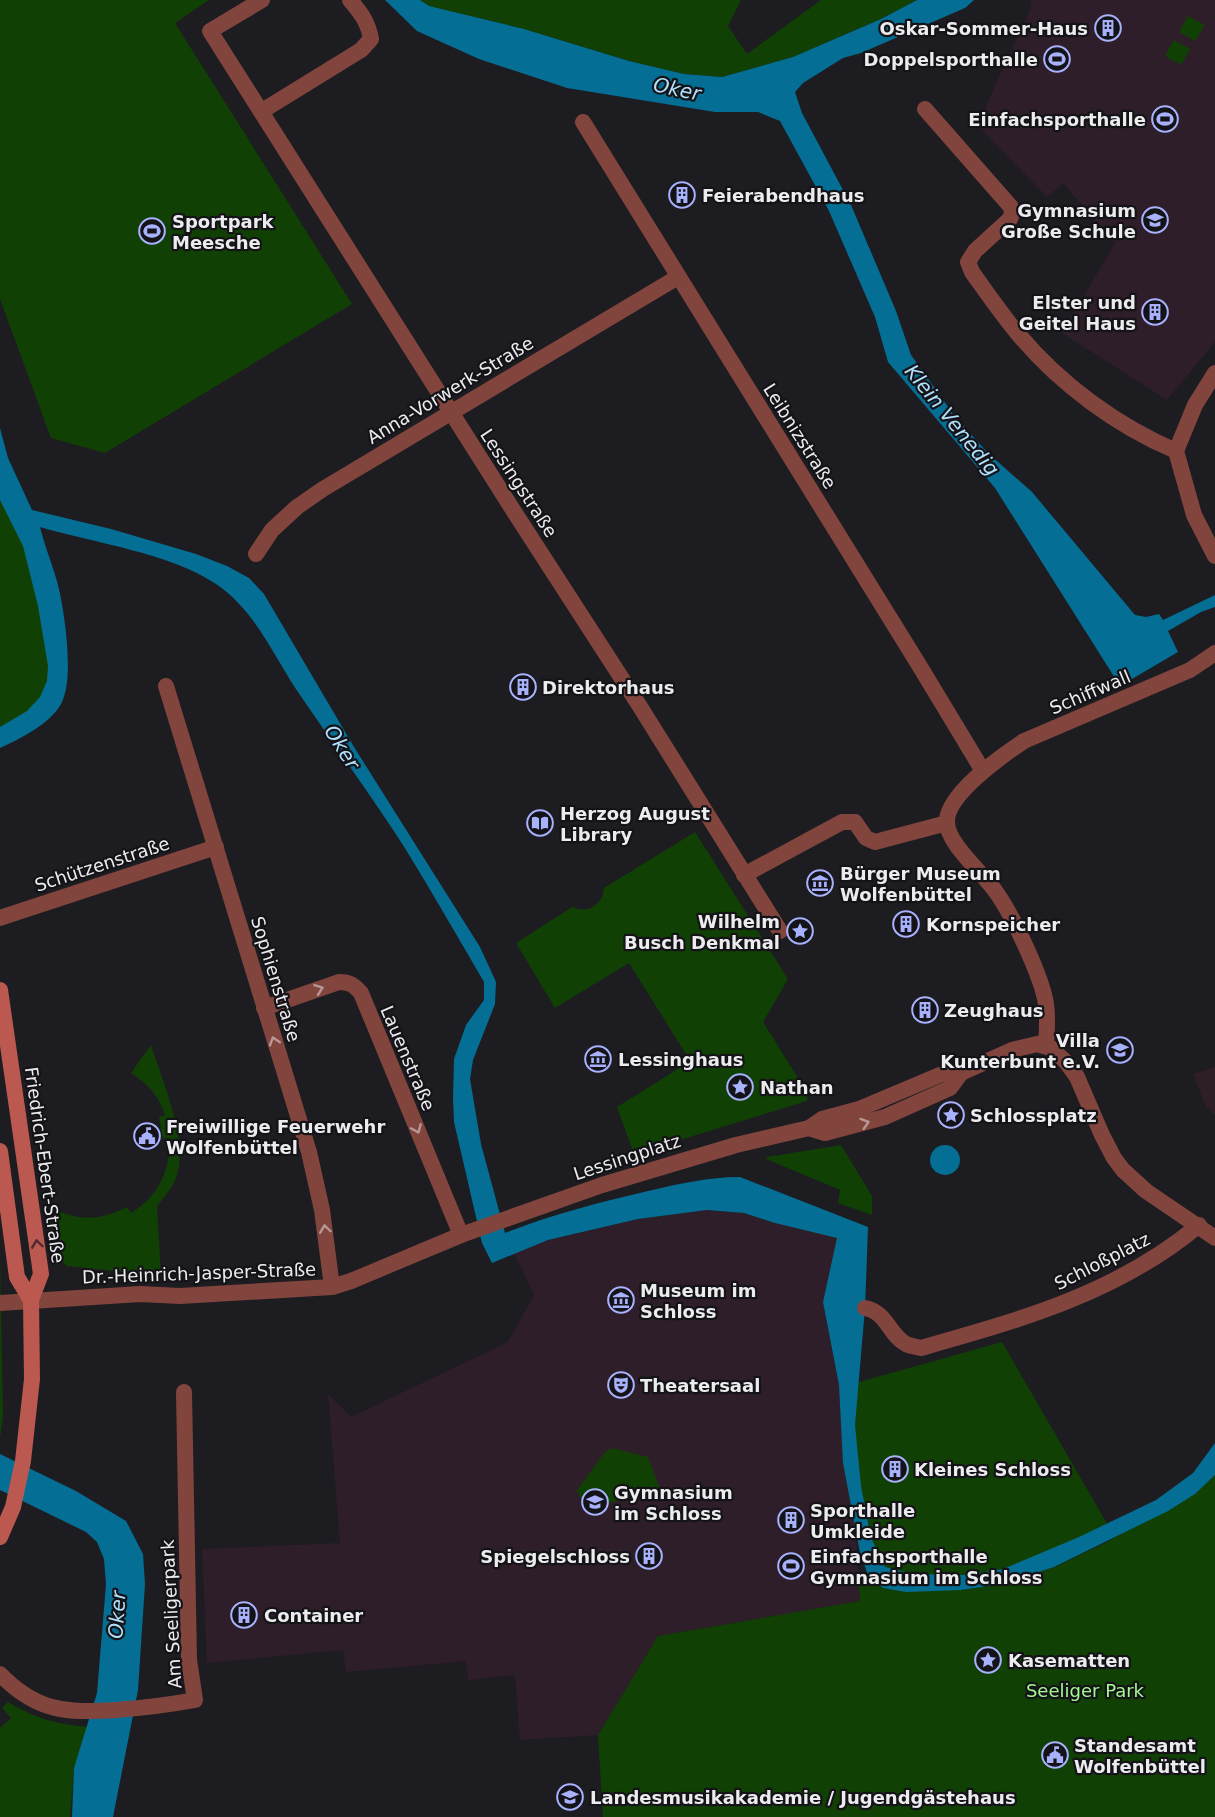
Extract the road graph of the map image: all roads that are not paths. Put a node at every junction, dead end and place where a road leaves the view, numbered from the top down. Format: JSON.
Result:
{"nodes":[{"id":1,"x":262,"y":0,"type":"edge"},
{"id":2,"x":350,"y":0,"type":"edge"},
{"id":3,"x":925,"y":109,"type":"dead end"},
{"id":4,"x":262,"y":111,"type":"junction"},
{"id":5,"x":583,"y":122,"type":"dead end"},
{"id":6,"x":678,"y":277,"type":"junction"},
{"id":7,"x":1215,"y":373,"type":"edge"},
{"id":8,"x":451,"y":413,"type":"junction"},
{"id":9,"x":1176,"y":451,"type":"junction"},
{"id":10,"x":256,"y":554,"type":"dead end"},
{"id":11,"x":1214,"y":554,"type":"edge"},
{"id":12,"x":1215,"y":653,"type":"edge"},
{"id":13,"x":166,"y":686,"type":"dead end"},
{"id":14,"x":983,"y":771,"type":"junction"},
{"id":15,"x":947,"y":823,"type":"junction"},
{"id":16,"x":216,"y":847,"type":"junction"},
{"id":17,"x":744,"y":875,"type":"junction"},
{"id":18,"x":0,"y":918,"type":"edge"},
{"id":19,"x":780,"y":931,"type":"dead end"},
{"id":20,"x":0,"y":990,"type":"edge"},
{"id":21,"x":264,"y":1008,"type":"junction"},
{"id":22,"x":1046,"y":1046,"type":"junction"},
{"id":23,"x":0,"y":1152,"type":"edge"},
{"id":24,"x":1199,"y":1225,"type":"junction"},
{"id":25,"x":468,"y":1232,"type":"junction"},
{"id":26,"x":1215,"y":1238,"type":"edge"},
{"id":27,"x":332,"y":1287,"type":"junction"},
{"id":28,"x":31,"y":1300,"type":"junction"},
{"id":29,"x":0,"y":1303,"type":"edge"},
{"id":30,"x":865,"y":1308,"type":"dead end"},
{"id":31,"x":184,"y":1392,"type":"dead end"},
{"id":32,"x":0,"y":1537,"type":"edge"},
{"id":33,"x":0,"y":1674,"type":"edge"}],
"edges":[{"from":1,"to":4,"type":"street","name":"Lessingstraße"},
{"from":2,"to":4,"type":"street"},
{"from":3,"to":9,"type":"street"},
{"from":4,"to":8,"type":"street","name":"Lessingstraße"},
{"from":5,"to":6,"type":"street","name":"Leibnizstraße"},
{"from":6,"to":8,"type":"street","name":"Anna-Vorwerk-Straße"},
{"from":6,"to":14,"type":"street","name":"Leibnizstraße"},
{"from":7,"to":9,"type":"street"},
{"from":8,"to":10,"type":"street","name":"Anna-Vorwerk-Straße"},
{"from":8,"to":17,"type":"street","name":"Lessingstraße"},
{"from":9,"to":11,"type":"street"},
{"from":12,"to":14,"type":"street","name":"Schiffwall"},
{"from":13,"to":16,"type":"street","name":"Sophienstraße"},
{"from":14,"to":15,"type":"street"},
{"from":15,"to":17,"type":"street"},
{"from":15,"to":22,"type":"street"},
{"from":16,"to":18,"type":"street","name":"Schützenstraße"},
{"from":16,"to":21,"type":"street","name":"Sophienstraße"},
{"from":17,"to":19,"type":"street","name":"Lessingstraße"},
{"from":28,"to":20,"type":"main road","name":"Friedrich-Ebert-Straße","one_way":true},
{"from":21,"to":25,"type":"street","name":"Lauenstraße","one_way":true},
{"from":27,"to":21,"type":"street","name":"Sophienstraße","one_way":true},
{"from":22,"to":24,"type":"street"},
{"from":22,"to":25,"type":"street","name":"Lessingplatz"},
{"from":23,"to":28,"type":"main road"},
{"from":24,"to":26,"type":"street"},
{"from":24,"to":30,"type":"street","name":"Schloßplatz"},
{"from":25,"to":27,"type":"street","name":"Dr.-Heinrich-Jasper-Straße"},
{"from":27,"to":28,"type":"street","name":"Dr.-Heinrich-Jasper-Straße"},
{"from":28,"to":29,"type":"street","name":"Dr.-Heinrich-Jasper-Straße"},
{"from":28,"to":32,"type":"main road"},
{"from":31,"to":33,"type":"street","name":"Am Seeligerpark"}]}
